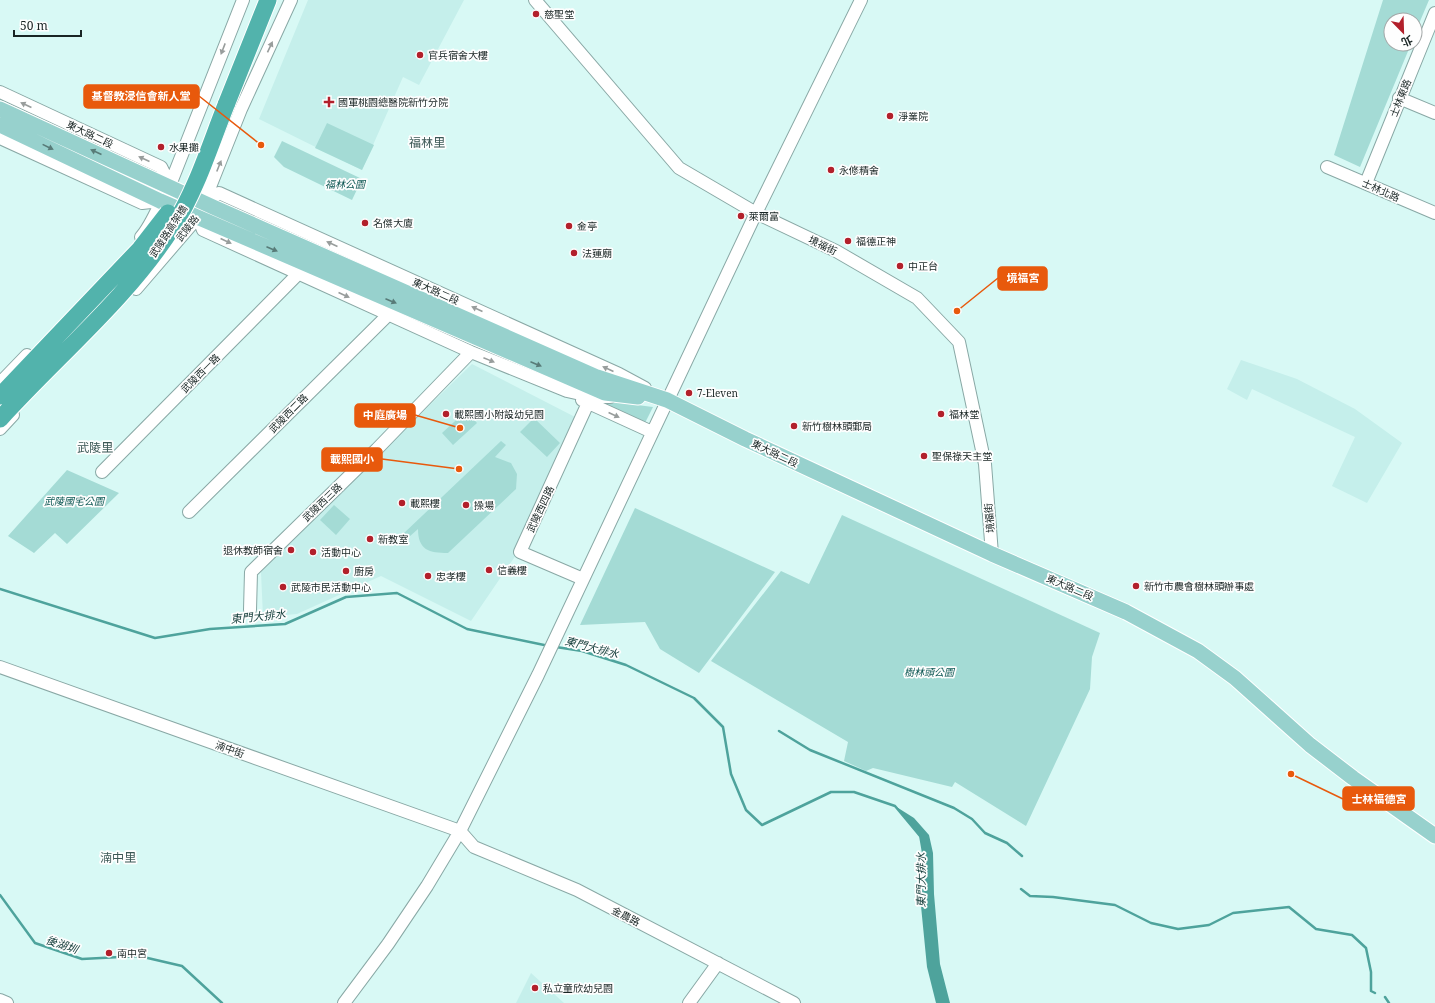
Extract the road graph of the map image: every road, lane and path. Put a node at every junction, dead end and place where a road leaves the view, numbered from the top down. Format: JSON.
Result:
{"nodes":[{"id":1,"x":243,"y":0,"type":"edge"},
{"id":2,"x":259,"y":0,"type":"edge"},
{"id":3,"x":268,"y":0,"type":"edge"},
{"id":4,"x":291,"y":0,"type":"edge"},
{"id":5,"x":536,"y":0,"type":"edge"},
{"id":6,"x":860,"y":0,"type":"edge"},
{"id":7,"x":1434,"y":18,"type":"edge"},
{"id":8,"x":0,"y":92,"type":"edge"},
{"id":9,"x":1399,"y":98,"type":"junction"},
{"id":10,"x":222,"y":104,"type":"junction"},
{"id":11,"x":0,"y":109,"type":"edge"},
{"id":12,"x":1435,"y":113,"type":"edge"},
{"id":13,"x":0,"y":125,"type":"edge"},
{"id":14,"x":0,"y":138,"type":"edge"},
{"id":15,"x":1327,"y":167,"type":"dead end"},
{"id":16,"x":1366,"y":183,"type":"junction"},
{"id":17,"x":170,"y":185,"type":"junction"},
{"id":18,"x":160,"y":201,"type":"junction"},
{"id":19,"x":204,"y":202,"type":"junction"},
{"id":20,"x":756,"y":213,"type":"junction"},
{"id":21,"x":1435,"y":213,"type":"edge"},
{"id":22,"x":198,"y":217,"type":"junction"},
{"id":23,"x":298,"y":274,"type":"junction"},
{"id":24,"x":71,"y":311,"type":"junction"},
{"id":25,"x":388,"y":315,"type":"junction"},
{"id":26,"x":100,"y":326,"type":"junction"},
{"id":27,"x":58,"y":347,"type":"junction"},
{"id":28,"x":471,"y":352,"type":"junction"},
{"id":29,"x":0,"y":383,"type":"edge"},
{"id":30,"x":567,"y":391,"type":"junction"},
{"id":31,"x":0,"y":396,"type":"edge"},
{"id":32,"x":667,"y":400,"type":"junction"},
{"id":33,"x":588,"y":403,"type":"junction"},
{"id":34,"x":0,"y":407,"type":"edge"},
{"id":35,"x":0,"y":419,"type":"edge"},
{"id":36,"x":0,"y":430,"type":"edge"},
{"id":37,"x":652,"y":432,"type":"junction"},
{"id":38,"x":102,"y":472,"type":"dead end"},
{"id":39,"x":190,"y":512,"type":"dead end"},
{"id":40,"x":992,"y":554,"type":"junction"},
{"id":41,"x":583,"y":579,"type":"junction"},
{"id":42,"x":250,"y":610,"type":"dead end"},
{"id":43,"x":0,"y":667,"type":"edge"},
{"id":44,"x":460,"y":831,"type":"junction"},
{"id":45,"x":1435,"y":836,"type":"edge"},
{"id":46,"x":718,"y":964,"type":"junction"},
{"id":47,"x":0,"y":1000,"type":"edge"},
{"id":48,"x":7,"y":1003,"type":"edge"},
{"id":49,"x":344,"y":1003,"type":"edge"},
{"id":50,"x":689,"y":1003,"type":"edge"},
{"id":51,"x":794,"y":1003,"type":"edge"}],
"edges":[{"from":1,"to":17,"type":"street","one_way":true},
{"from":2,"to":10,"type":"highway","name":"武陵路高架橋"},
{"from":3,"to":10,"type":"highway","name":"武陵路高架橋"},
{"from":19,"to":4,"type":"street","name":"武陵路","one_way":true},
{"from":5,"to":20,"type":"street","name":"境福街"},
{"from":6,"to":20,"type":"street"},
{"from":7,"to":9,"type":"street","name":"士林東路"},
{"from":17,"to":8,"type":"street","name":"東大路二段","one_way":true},
{"from":9,"to":12,"type":"street"},
{"from":9,"to":16,"type":"street","name":"士林東路"},
{"from":10,"to":31,"type":"highway","name":"武陵路高架橋","bridge":true},
{"from":10,"to":35,"type":"highway","name":"武陵路高架橋","bridge":true},
{"from":17,"to":11,"type":"main road","name":"東大路二段","one_way":true},
{"from":13,"to":18,"type":"main road","name":"東大路二段","one_way":true},
{"from":14,"to":18,"type":"street","name":"東大路二段"},
{"from":15,"to":16,"type":"street","name":"士林北路"},
{"from":16,"to":21,"type":"street","name":"士林北路"},
{"from":17,"to":18,"type":"street"},
{"from":17,"to":19,"type":"main road","name":"東大路二段"},
{"from":18,"to":22,"type":"main road","name":"東大路二段"},
{"from":18,"to":24,"type":"street"},
{"from":19,"to":22,"type":"street","name":"武陵路"},
{"from":32,"to":19,"type":"main road","name":"東大路二段","one_way":true},
{"from":20,"to":32,"type":"street"},
{"from":20,"to":40,"type":"street","name":"境福街"},
{"from":22,"to":23,"type":"street","name":"東大路二段","one_way":true},
{"from":22,"to":26,"type":"street","name":"武陵路"},
{"from":22,"to":32,"type":"main road","name":"東大路二段","one_way":true},
{"from":23,"to":25,"type":"street","name":"東大路二段","one_way":true},
{"from":23,"to":38,"type":"street","name":"武陵西一路"},
{"from":24,"to":27,"type":"highway"},
{"from":24,"to":29,"type":"street"},
{"from":25,"to":28,"type":"street","name":"東大路二段"},
{"from":25,"to":39,"type":"street","name":"武陵西二路"},
{"from":26,"to":27,"type":"highway"},
{"from":26,"to":36,"type":"street","name":"武陵路"},
{"from":27,"to":34,"type":"highway"},
{"from":28,"to":30,"type":"street","name":"東大路二段","one_way":true},
{"from":28,"to":42,"type":"street","name":"武陵西三路"},
{"from":30,"to":32,"type":"street","name":"東大路二段"},
{"from":30,"to":33,"type":"street","name":"東大路二段"},
{"from":32,"to":37,"type":"street"},
{"from":32,"to":40,"type":"main road","name":"東大路二段"},
{"from":33,"to":37,"type":"street","name":"東大路二段","one_way":true},
{"from":33,"to":41,"type":"street","name":"武陵西四路"},
{"from":37,"to":41,"type":"street"},
{"from":40,"to":45,"type":"main road","name":"東大路二段"},
{"from":41,"to":44,"type":"street"},
{"from":43,"to":44,"type":"street","name":"湳中街"},
{"from":44,"to":46,"type":"street","name":"金農路"},
{"from":44,"to":49,"type":"street"},
{"from":46,"to":50,"type":"street"},
{"from":46,"to":51,"type":"street","name":"金農路"},
{"from":47,"to":48,"type":"street"}]}
